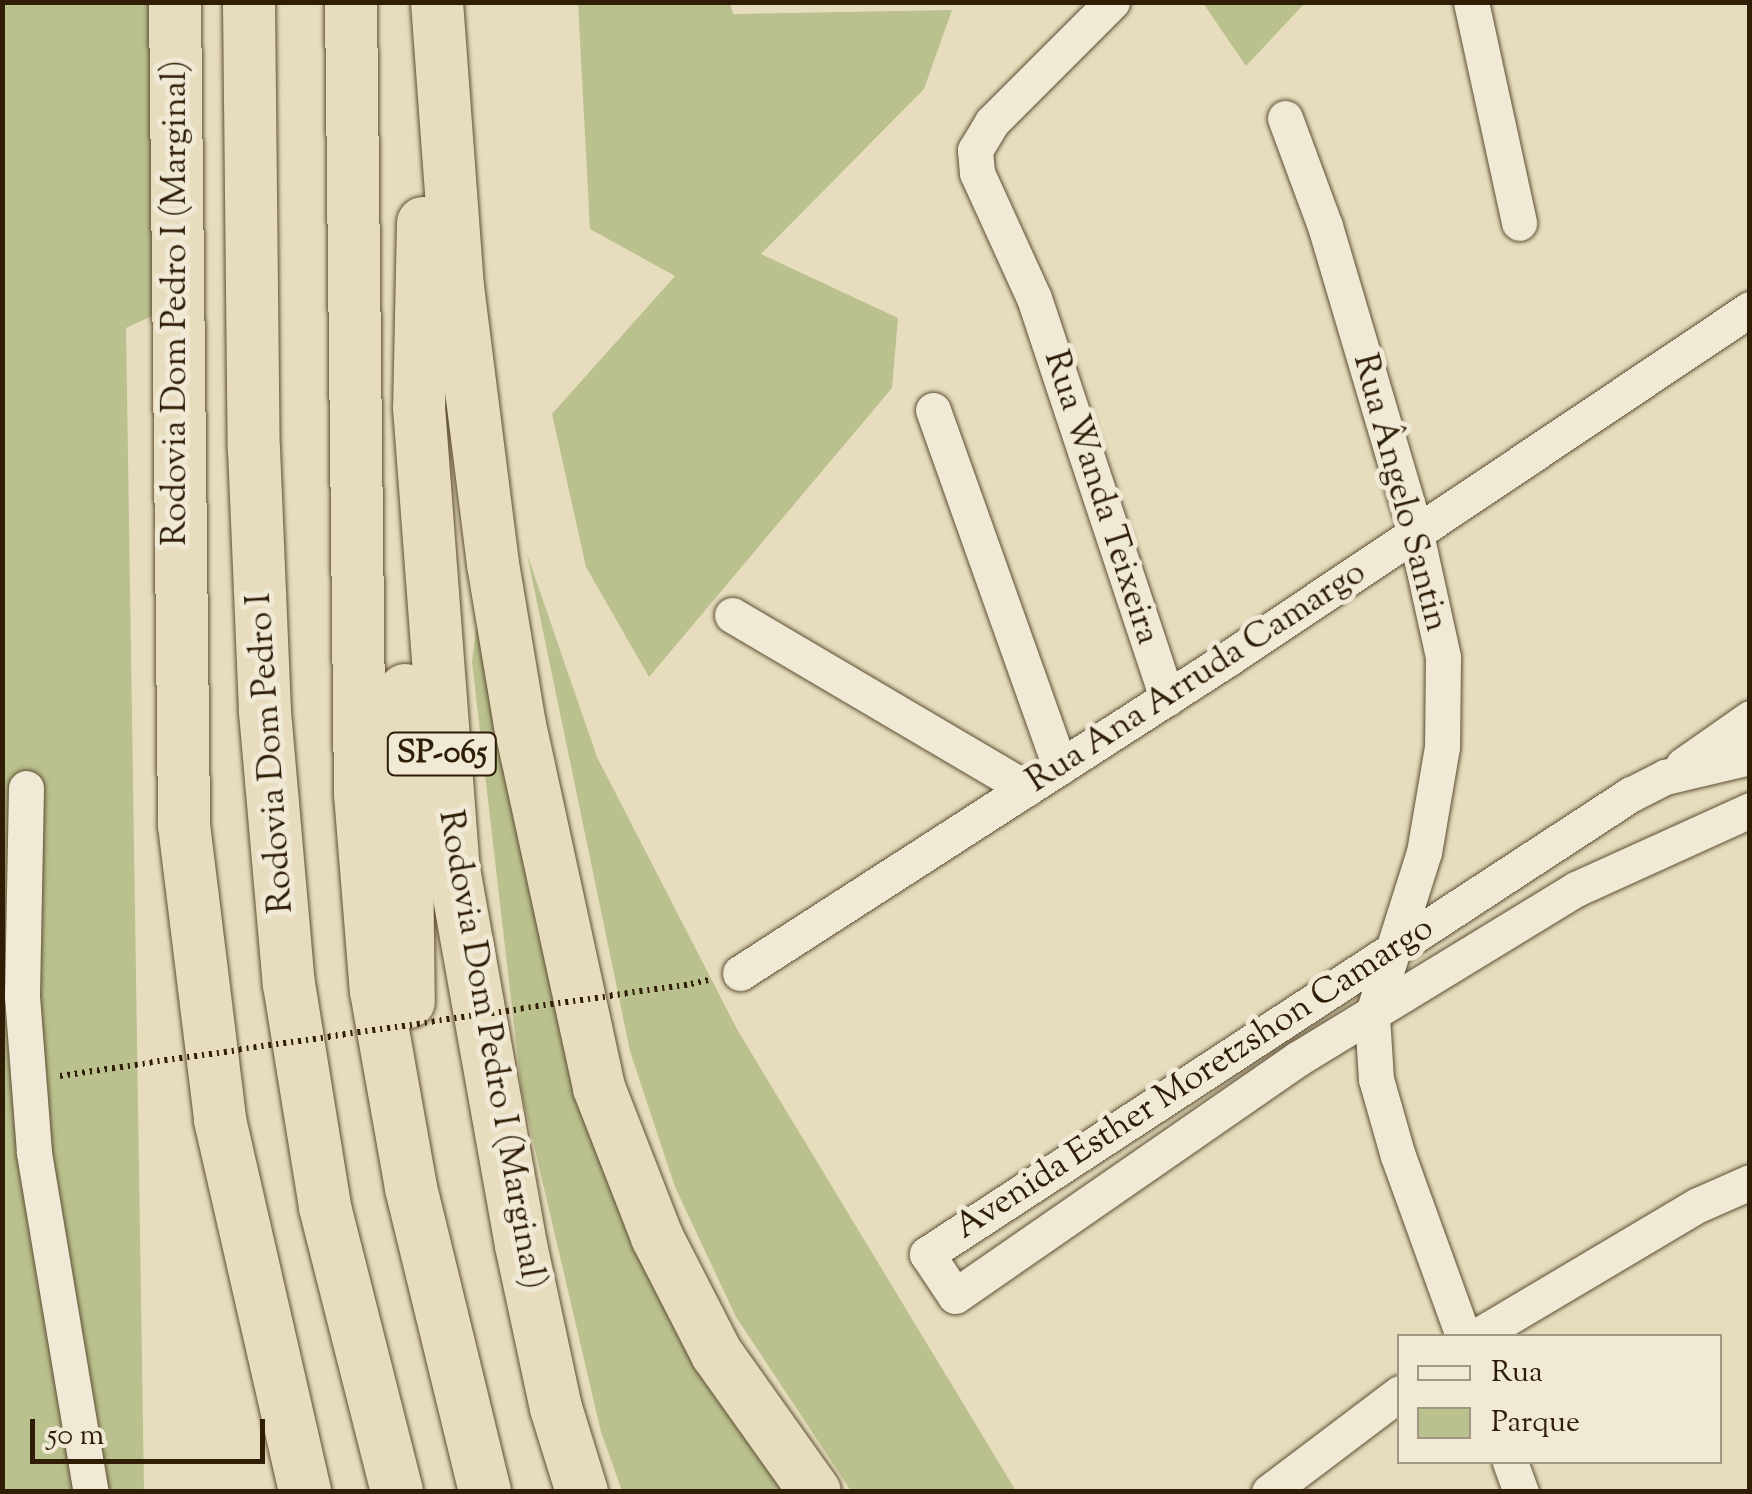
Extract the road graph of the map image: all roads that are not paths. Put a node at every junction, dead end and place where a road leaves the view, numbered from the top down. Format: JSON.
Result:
{"nodes":[{"id":1,"x":175,"y":2,"type":"edge"},
{"id":2,"x":249,"y":2,"type":"edge"},
{"id":3,"x":350,"y":2,"type":"edge"},
{"id":4,"x":434,"y":2,"type":"edge"},
{"id":5,"x":1112,"y":2,"type":"edge"},
{"id":6,"x":1471,"y":2,"type":"edge"},
{"id":7,"x":1285,"y":118,"type":"dead end"},
{"id":8,"x":1518,"y":223,"type":"dead end"},
{"id":9,"x":1750,"y":309,"type":"edge"},
{"id":10,"x":419,"y":407,"type":"junction"},
{"id":11,"x":932,"y":410,"type":"dead end"},
{"id":12,"x":1416,"y":534,"type":"junction"},
{"id":13,"x":732,"y":615,"type":"dead end"},
{"id":14,"x":179,"y":686,"type":"junction"},
{"id":15,"x":1167,"y":698,"type":"junction"},
{"id":16,"x":1750,"y":718,"type":"edge"},
{"id":17,"x":1750,"y":757,"type":"edge"},
{"id":18,"x":1060,"y":767,"type":"junction"},
{"id":19,"x":1665,"y":777,"type":"junction"},
{"id":20,"x":26,"y":788,"type":"dead end"},
{"id":21,"x":1027,"y":788,"type":"junction"},
{"id":22,"x":1750,"y":810,"type":"edge"},
{"id":23,"x":1389,"y":952,"type":"junction"},
{"id":24,"x":740,"y":973,"type":"dead end"},
{"id":25,"x":1372,"y":1016,"type":"junction"},
{"id":26,"x":1750,"y":1182,"type":"edge"},
{"id":27,"x":411,"y":1188,"type":"junction"},
{"id":28,"x":1462,"y":1334,"type":"edge"},
{"id":29,"x":1481,"y":1334,"type":"edge"},
{"id":30,"x":1397,"y":1395,"type":"edge"},
{"id":31,"x":1511,"y":1464,"type":"edge"},
{"id":32,"x":91,"y":1492,"type":"edge"},
{"id":33,"x":266,"y":1492,"type":"edge"},
{"id":34,"x":305,"y":1492,"type":"edge"},
{"id":35,"x":396,"y":1492,"type":"edge"},
{"id":36,"x":485,"y":1492,"type":"edge"},
{"id":37,"x":582,"y":1492,"type":"edge"},
{"id":38,"x":815,"y":1492,"type":"edge"},
{"id":39,"x":1269,"y":1492,"type":"edge"},
{"id":40,"x":1521,"y":1492,"type":"edge"}],
"edges":[{"from":1,"to":14,"type":"highway","name":"Rodovia Dom Pedro I (Marginal)"},
{"from":2,"to":35,"type":"highway","name":"Rodovia Dom Pedro I"},
{"from":3,"to":27,"type":"highway","number":"SP-065"},
{"from":4,"to":10,"type":"highway","name":"Rodovia Dom Pedro I (Marginal)","number":"SP-065"},
{"from":4,"to":38,"type":"highway"},
{"from":5,"to":15,"type":"street","name":"Rua Wanda Teixeira"},
{"from":6,"to":8,"type":"street"},
{"from":7,"to":12,"type":"street","name":"Rua Ângelo Santin"},
{"from":9,"to":12,"type":"street","name":"Rua Ana Arruda Camargo"},
{"from":10,"to":27,"type":"highway"},
{"from":10,"to":37,"type":"highway","name":"Rodovia Dom Pedro I (Marginal)","number":"SP-065"},
{"from":11,"to":18,"type":"street"},
{"from":12,"to":15,"type":"street","name":"Rua Ana Arruda Camargo"},
{"from":12,"to":23,"type":"street","name":"Rua Ângelo Santin"},
{"from":13,"to":21,"type":"street"},
{"from":14,"to":33,"type":"highway"},
{"from":14,"to":34,"type":"highway","name":"Rodovia Dom Pedro I (Marginal)"},
{"from":15,"to":18,"type":"street","name":"Rua Ana Arruda Camargo"},
{"from":16,"to":19,"type":"street"},
{"from":17,"to":19,"type":"street","name":"Avenida Esther Moretzshon Camargo"},
{"from":18,"to":21,"type":"street","name":"Rua Ana Arruda Camargo"},
{"from":19,"to":23,"type":"street","name":"Avenida Esther Moretzshon Camargo"},
{"from":20,"to":32,"type":"street"},
{"from":21,"to":24,"type":"street","name":"Rua Ana Arruda Camargo"},
{"from":22,"to":25,"type":"street","name":"Avenida Esther Moretzshon Camargo"},
{"from":23,"to":25,"type":"street","name":"Rua Ângelo Santin"},
{"from":23,"to":25,"type":"street","name":"Avenida Esther Moretzshon Camargo"},
{"from":25,"to":28,"type":"street","name":"Rua Ângelo Santin"},
{"from":26,"to":29,"type":"street"},
{"from":27,"to":36,"type":"highway","number":"SP-065"},
{"from":30,"to":39,"type":"street"},
{"from":31,"to":40,"type":"street"}]}
